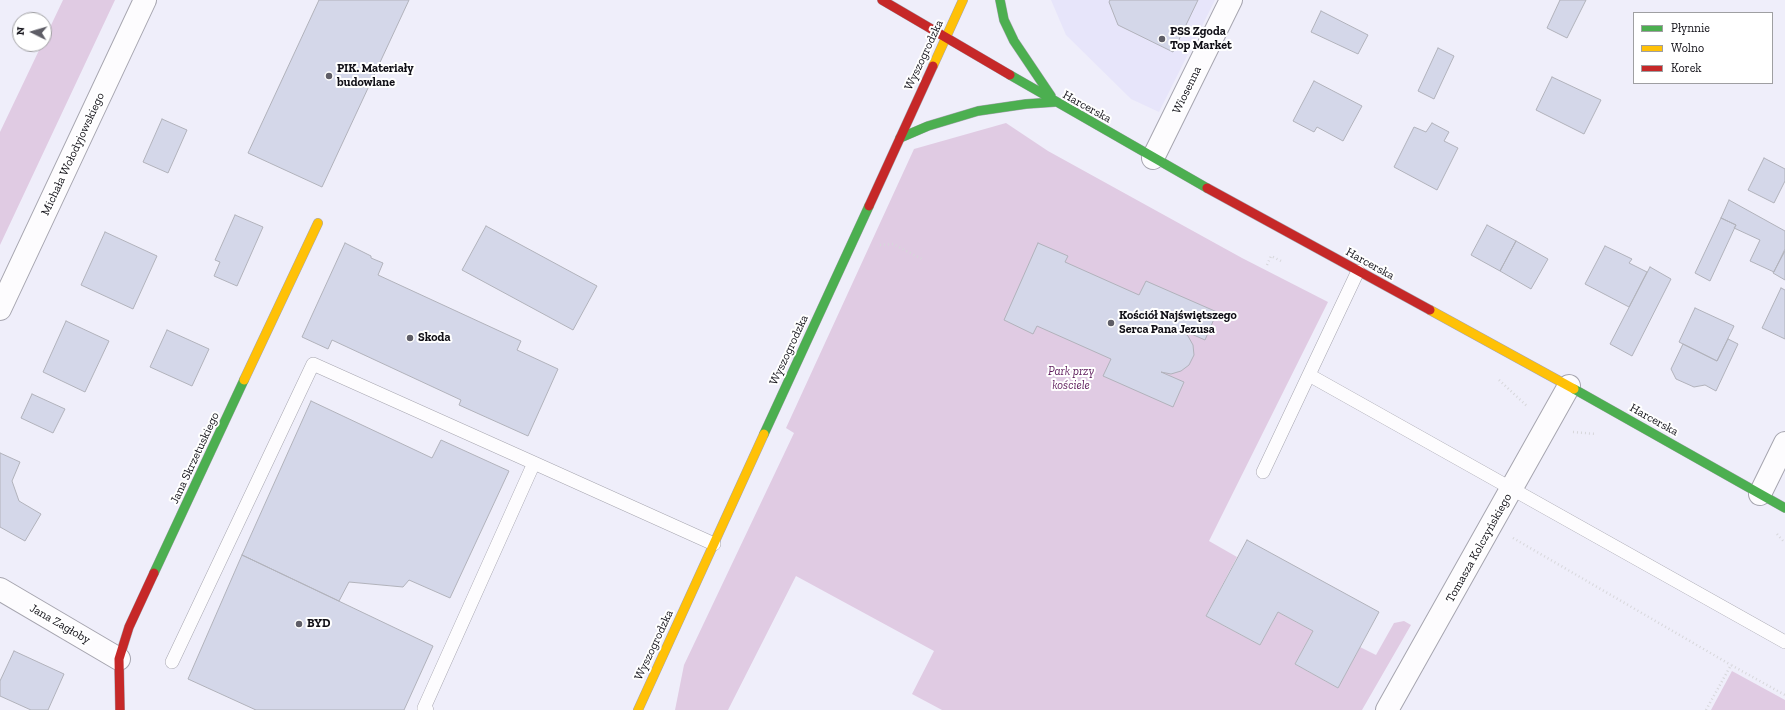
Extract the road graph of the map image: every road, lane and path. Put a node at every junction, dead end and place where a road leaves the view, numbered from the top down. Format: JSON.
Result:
{"nodes":[{"id":1,"x":145,"y":0,"type":"edge"},
{"id":2,"x":882,"y":0,"type":"edge"},
{"id":3,"x":963,"y":0,"type":"edge"},
{"id":4,"x":1000,"y":0,"type":"edge"},
{"id":5,"x":1231,"y":0,"type":"edge"},
{"id":6,"x":946,"y":37,"type":"junction"},
{"id":7,"x":1055,"y":102,"type":"junction"},
{"id":8,"x":900,"y":138,"type":"junction"},
{"id":9,"x":1153,"y":158,"type":"junction"},
{"id":10,"x":318,"y":223,"type":"dead end"},
{"id":11,"x":877,"y":246,"type":"dead end"},
{"id":12,"x":924,"y":260,"type":"dead end"},
{"id":13,"x":1284,"y":262,"type":"dead end"},
{"id":14,"x":1267,"y":265,"type":"dead end"},
{"id":15,"x":1358,"y":271,"type":"junction"},
{"id":16,"x":0,"y":309,"type":"edge"},
{"id":17,"x":1309,"y":375,"type":"junction"},
{"id":18,"x":1495,"y":376,"type":"dead end"},
{"id":19,"x":1569,"y":386,"type":"junction"},
{"id":20,"x":1549,"y":422,"type":"junction"},
{"id":21,"x":1597,"y":434,"type":"dead end"},
{"id":22,"x":1785,"y":443,"type":"edge"},
{"id":23,"x":534,"y":463,"type":"junction"},
{"id":24,"x":1263,"y":472,"type":"dead end"},
{"id":25,"x":1512,"y":489,"type":"junction"},
{"id":26,"x":1760,"y":494,"type":"junction"},
{"id":27,"x":1785,"y":508,"type":"edge"},
{"id":28,"x":1776,"y":534,"type":"dead end"},
{"id":29,"x":1508,"y":535,"type":"dead end"},
{"id":30,"x":1785,"y":543,"type":"edge"},
{"id":31,"x":714,"y":544,"type":"junction"},
{"id":32,"x":0,"y":589,"type":"edge"},
{"id":33,"x":1785,"y":642,"type":"edge"},
{"id":34,"x":119,"y":659,"type":"junction"},
{"id":35,"x":172,"y":662,"type":"dead end"},
{"id":36,"x":1730,"y":665,"type":"junction"},
{"id":37,"x":1785,"y":695,"type":"edge"},
{"id":38,"x":120,"y":710,"type":"edge"},
{"id":39,"x":427,"y":710,"type":"edge"},
{"id":40,"x":638,"y":710,"type":"edge"},
{"id":41,"x":1387,"y":710,"type":"edge"},
{"id":42,"x":1706,"y":710,"type":"edge"}],
"edges":[{"from":1,"to":16,"type":"street","name":"Michała Wołodyjowskiego"},
{"from":2,"to":6,"type":"street","name":"Harcerska"},
{"from":3,"to":6,"type":"street","name":"Wyszogrodzka"},
{"from":4,"to":7,"type":"street"},
{"from":5,"to":9,"type":"street","name":"Wiosenna"},
{"from":6,"to":7,"type":"street","name":"Harcerska"},
{"from":6,"to":8,"type":"street","name":"Wyszogrodzka"},
{"from":7,"to":8,"type":"street"},
{"from":7,"to":9,"type":"street","name":"Harcerska"},
{"from":8,"to":31,"type":"street","name":"Wyszogrodzka"},
{"from":9,"to":15,"type":"street","name":"Harcerska"},
{"from":10,"to":34,"type":"street","name":"Jana Skrzetuskiego"},
{"from":11,"to":12,"type":"path"},
{"from":13,"to":14,"type":"path"},
{"from":15,"to":17,"type":"lane"},
{"from":15,"to":19,"type":"street","name":"Harcerska"},
{"from":17,"to":24,"type":"lane"},
{"from":17,"to":25,"type":"lane"},
{"from":18,"to":20,"type":"path"},
{"from":19,"to":20,"type":"street","name":"Tomasza Kolczyńskiego"},
{"from":19,"to":26,"type":"street","name":"Harcerska"},
{"from":20,"to":21,"type":"path"},
{"from":20,"to":25,"type":"street","name":"Tomasza Kolczyńskiego"},
{"from":22,"to":26,"type":"street"},
{"from":23,"to":31,"type":"lane"},
{"from":23,"to":35,"type":"lane"},
{"from":23,"to":39,"type":"lane"},
{"from":25,"to":33,"type":"lane"},
{"from":25,"to":41,"type":"street","name":"Tomasza Kolczyńskiego"},
{"from":26,"to":27,"type":"street","name":"Harcerska"},
{"from":28,"to":30,"type":"path"},
{"from":29,"to":36,"type":"path"},
{"from":31,"to":40,"type":"street","name":"Wyszogrodzka"},
{"from":32,"to":34,"type":"street","name":"Jana Zagłoby"},
{"from":34,"to":38,"type":"street","name":"Jana Skrzetuskiego"},
{"from":36,"to":37,"type":"path"},
{"from":36,"to":42,"type":"path"}]}
